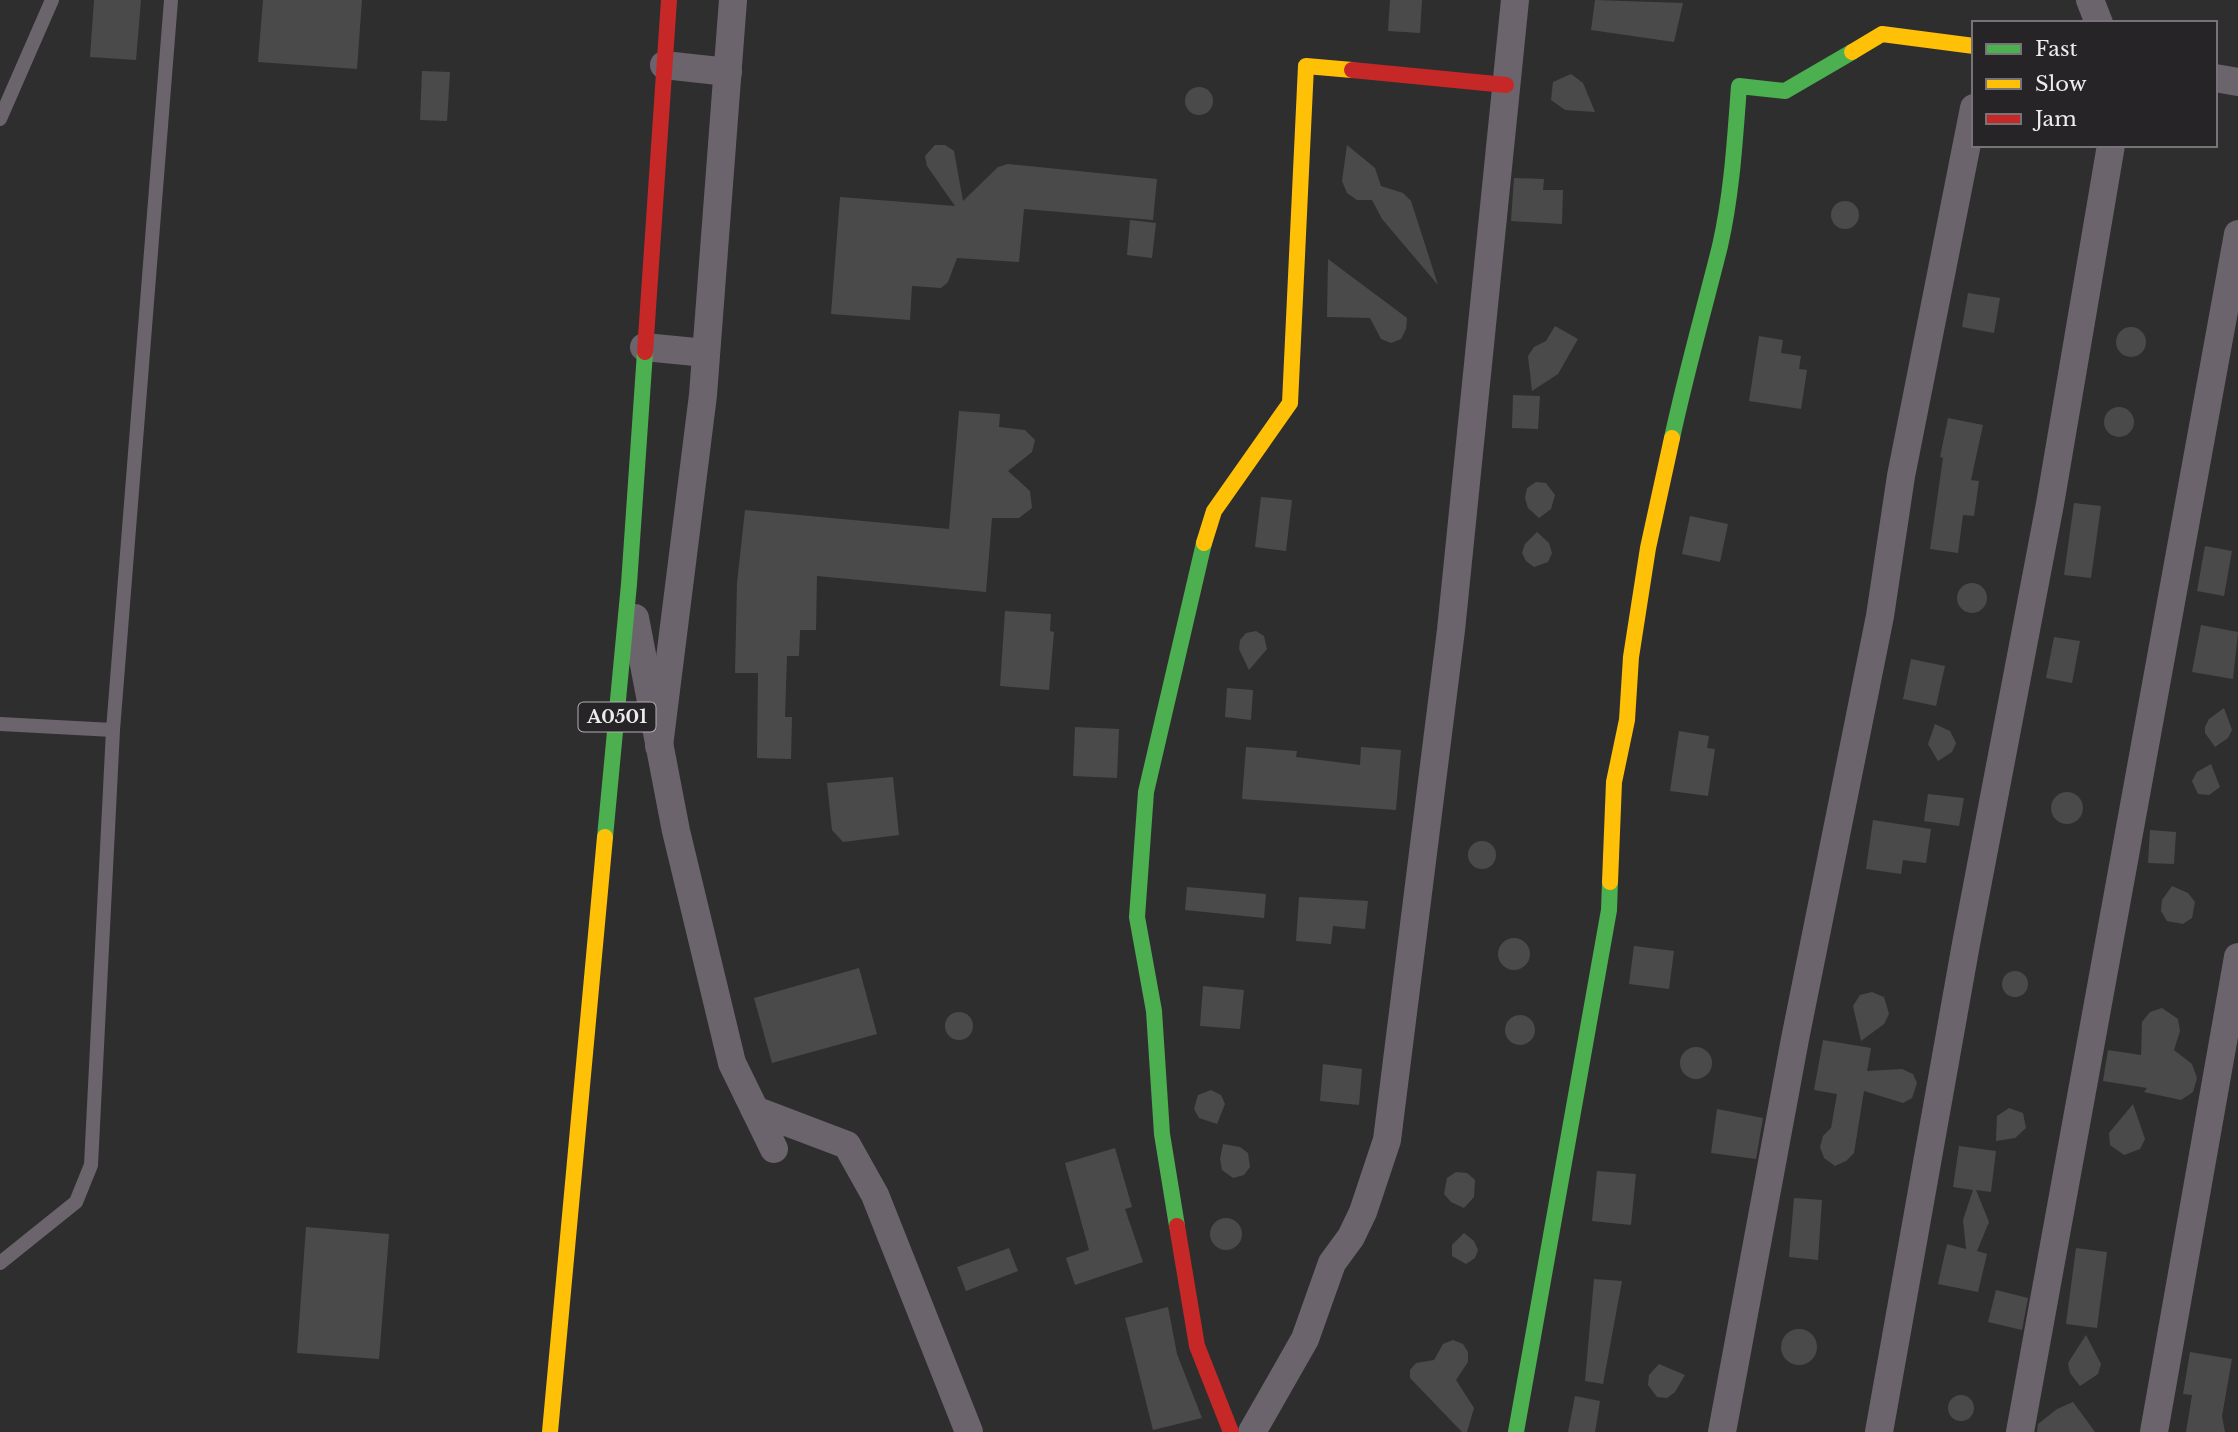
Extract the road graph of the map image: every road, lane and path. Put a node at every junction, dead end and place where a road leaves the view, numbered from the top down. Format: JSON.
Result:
{"nodes":[{"id":1,"x":52,"y":0,"type":"edge"},
{"id":2,"x":171,"y":0,"type":"edge"},
{"id":3,"x":669,"y":0,"type":"edge"},
{"id":4,"x":733,"y":0,"type":"edge"},
{"id":5,"x":1515,"y":0,"type":"edge"},
{"id":6,"x":2090,"y":0,"type":"edge"},
{"id":7,"x":2098,"y":21,"type":"edge"},
{"id":8,"x":1972,"y":46,"type":"edge"},
{"id":9,"x":664,"y":65,"type":"junction"},
{"id":10,"x":727,"y":72,"type":"junction"},
{"id":11,"x":2217,"y":78,"type":"edge"},
{"id":12,"x":2238,"y":82,"type":"edge"},
{"id":13,"x":1506,"y":85,"type":"junction"},
{"id":14,"x":1972,"y":118,"type":"edge"},
{"id":15,"x":0,"y":119,"type":"edge"},
{"id":16,"x":2110,"y":147,"type":"edge"},
{"id":17,"x":2238,"y":234,"type":"edge"},
{"id":18,"x":644,"y":347,"type":"junction"},
{"id":19,"x":706,"y":353,"type":"junction"},
{"id":20,"x":629,"y":584,"type":"junction"},
{"id":21,"x":0,"y":724,"type":"edge"},
{"id":22,"x":113,"y":730,"type":"junction"},
{"id":23,"x":659,"y":746,"type":"junction"},
{"id":24,"x":2238,"y":957,"type":"edge"},
{"id":25,"x":755,"y":1110,"type":"junction"},
{"id":26,"x":774,"y":1149,"type":"dead end"},
{"id":27,"x":0,"y":1263,"type":"edge"},
{"id":28,"x":550,"y":1432,"type":"edge"},
{"id":29,"x":969,"y":1432,"type":"edge"},
{"id":30,"x":1231,"y":1432,"type":"edge"},
{"id":31,"x":1252,"y":1432,"type":"edge"},
{"id":32,"x":1516,"y":1432,"type":"edge"},
{"id":33,"x":1722,"y":1432,"type":"edge"},
{"id":34,"x":1880,"y":1432,"type":"edge"},
{"id":35,"x":2020,"y":1432,"type":"edge"},
{"id":36,"x":2154,"y":1432,"type":"edge"}],
"edges":[{"from":1,"to":15,"type":"lane"},
{"from":2,"to":22,"type":"lane"},
{"from":3,"to":9,"type":"main road","number":"A0501"},
{"from":4,"to":10,"type":"street"},
{"from":5,"to":13,"type":"street"},
{"from":6,"to":7,"type":"street"},
{"from":8,"to":32,"type":"main road"},
{"from":9,"to":10,"type":"street"},
{"from":9,"to":18,"type":"main road","number":"A0501"},
{"from":10,"to":19,"type":"street"},
{"from":11,"to":12,"type":"street"},
{"from":13,"to":30,"type":"main road"},
{"from":13,"to":31,"type":"street"},
{"from":14,"to":33,"type":"street"},
{"from":16,"to":34,"type":"street"},
{"from":17,"to":35,"type":"street"},
{"from":18,"to":19,"type":"street"},
{"from":18,"to":20,"type":"main road","number":"A0501"},
{"from":19,"to":23,"type":"street"},
{"from":20,"to":23,"type":"street"},
{"from":20,"to":28,"type":"main road","number":"A0501"},
{"from":21,"to":22,"type":"lane"},
{"from":22,"to":27,"type":"lane"},
{"from":23,"to":25,"type":"street"},
{"from":24,"to":36,"type":"street"},
{"from":25,"to":26,"type":"street"},
{"from":25,"to":29,"type":"street"}]}
